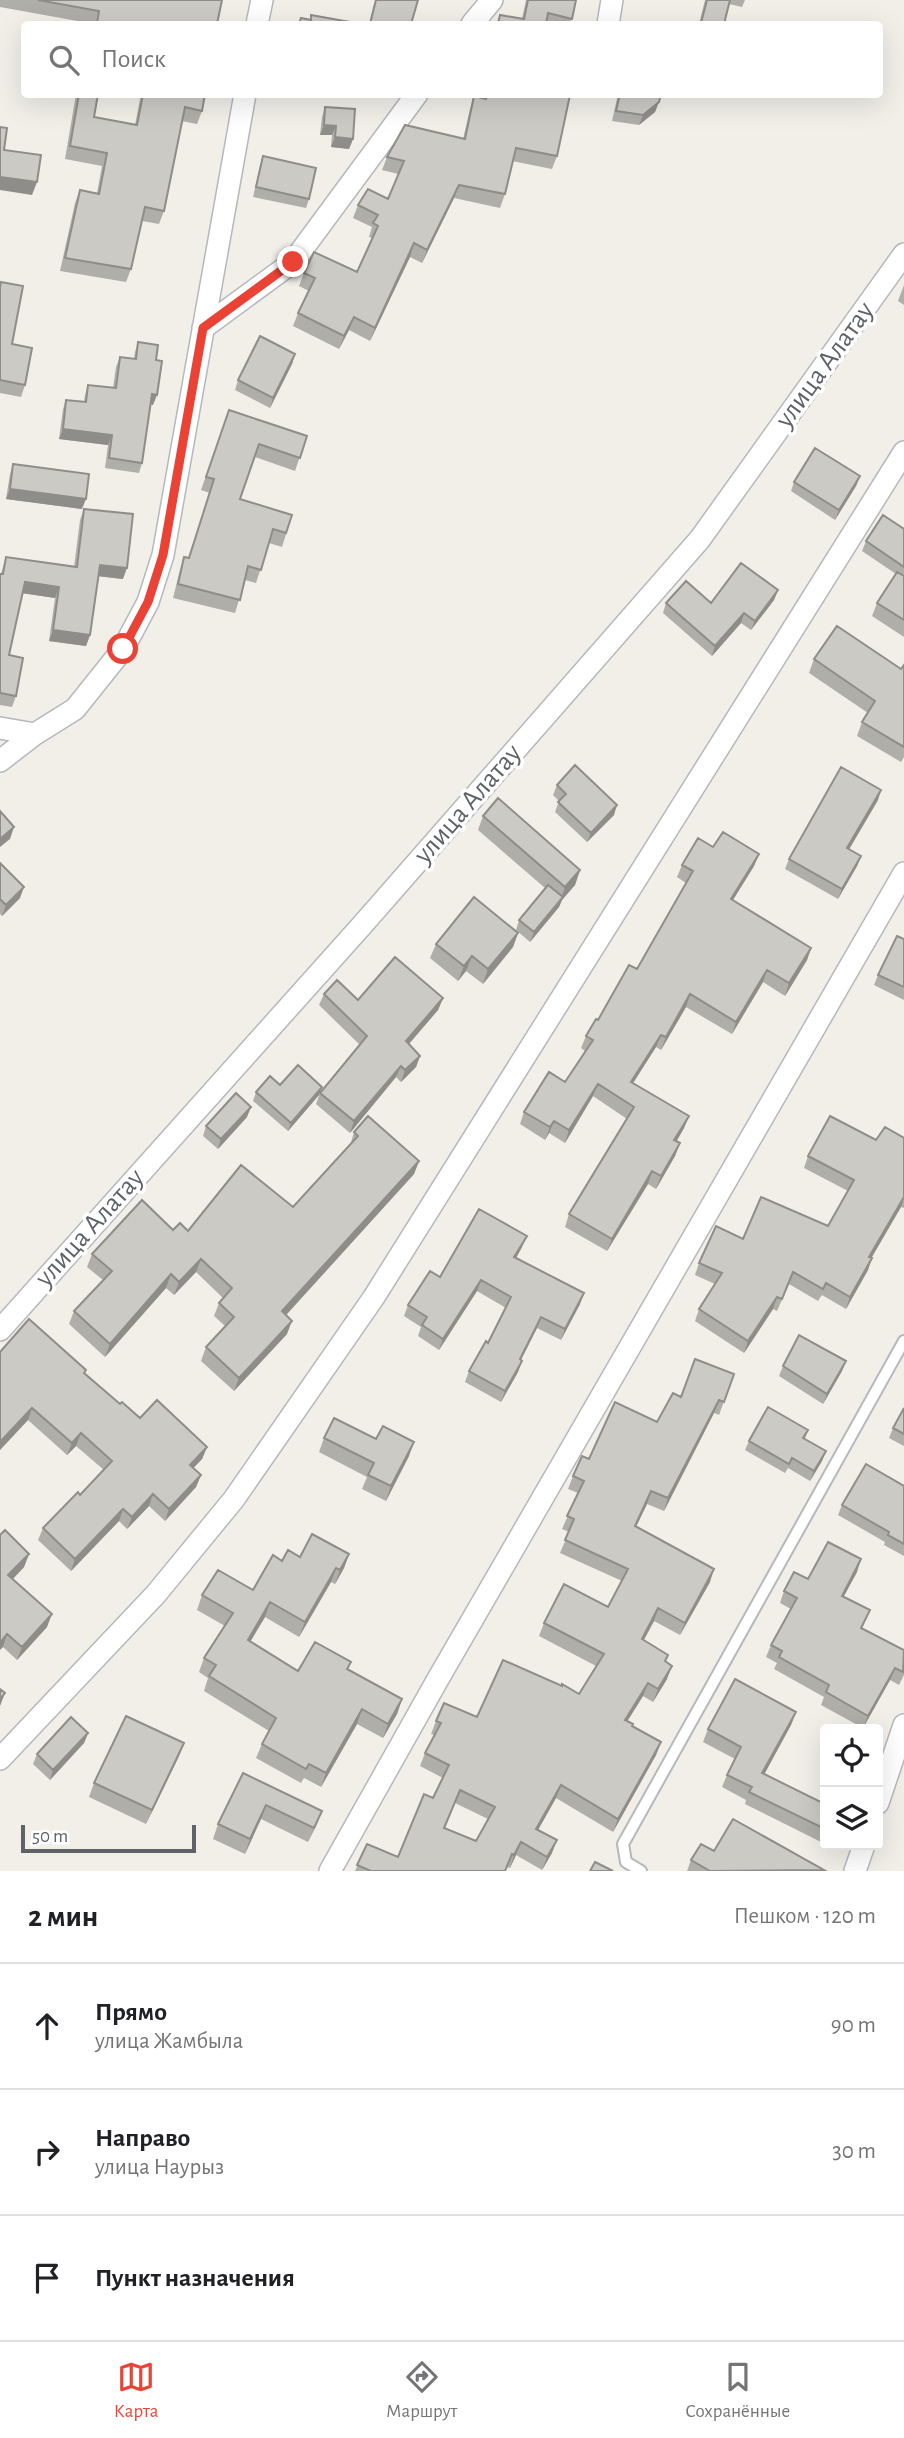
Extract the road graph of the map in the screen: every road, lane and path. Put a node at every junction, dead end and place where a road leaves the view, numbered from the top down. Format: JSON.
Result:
{"nodes":[{"id":1,"x":262,"y":0,"type":"edge"},
{"id":2,"x":492,"y":0,"type":"edge"},
{"id":3,"x":612,"y":0,"type":"edge"},
{"id":4,"x":258,"y":21,"type":"edge"},
{"id":5,"x":474,"y":21,"type":"edge"},
{"id":6,"x":608,"y":21,"type":"edge"},
{"id":7,"x":244,"y":98,"type":"edge"},
{"id":8,"x":413,"y":98,"type":"edge"},
{"id":9,"x":904,"y":254,"type":"edge"},
{"id":10,"x":203,"y":328,"type":"junction"},
{"id":11,"x":904,"y":453,"type":"edge"},
{"id":12,"x":0,"y":727,"type":"edge"},
{"id":13,"x":35,"y":734,"type":"junction"},
{"id":14,"x":0,"y":761,"type":"edge"},
{"id":15,"x":904,"y":873,"type":"edge"},
{"id":16,"x":0,"y":1330,"type":"edge"},
{"id":17,"x":904,"y":1341,"type":"edge"},
{"id":18,"x":904,"y":1725,"type":"edge"},
{"id":19,"x":0,"y":1759,"type":"edge"},
{"id":20,"x":883,"y":1788,"type":"edge"},
{"id":21,"x":862,"y":1850,"type":"edge"},
{"id":22,"x":330,"y":1871,"type":"edge"},
{"id":23,"x":641,"y":1871,"type":"edge"},
{"id":24,"x":855,"y":1871,"type":"edge"}],
"edges":[{"from":1,"to":4,"type":"street"},
{"from":2,"to":5,"type":"street"},
{"from":3,"to":6,"type":"street"},
{"from":7,"to":10,"type":"street"},
{"from":8,"to":10,"type":"street"},
{"from":9,"to":16,"type":"street","name":"улица Алатау"},
{"from":10,"to":13,"type":"street"},
{"from":11,"to":19,"type":"street"},
{"from":12,"to":13,"type":"street"},
{"from":13,"to":14,"type":"street"},
{"from":15,"to":22,"type":"street"},
{"from":17,"to":23,"type":"lane"},
{"from":18,"to":20,"type":"street"},
{"from":21,"to":24,"type":"street"}]}
